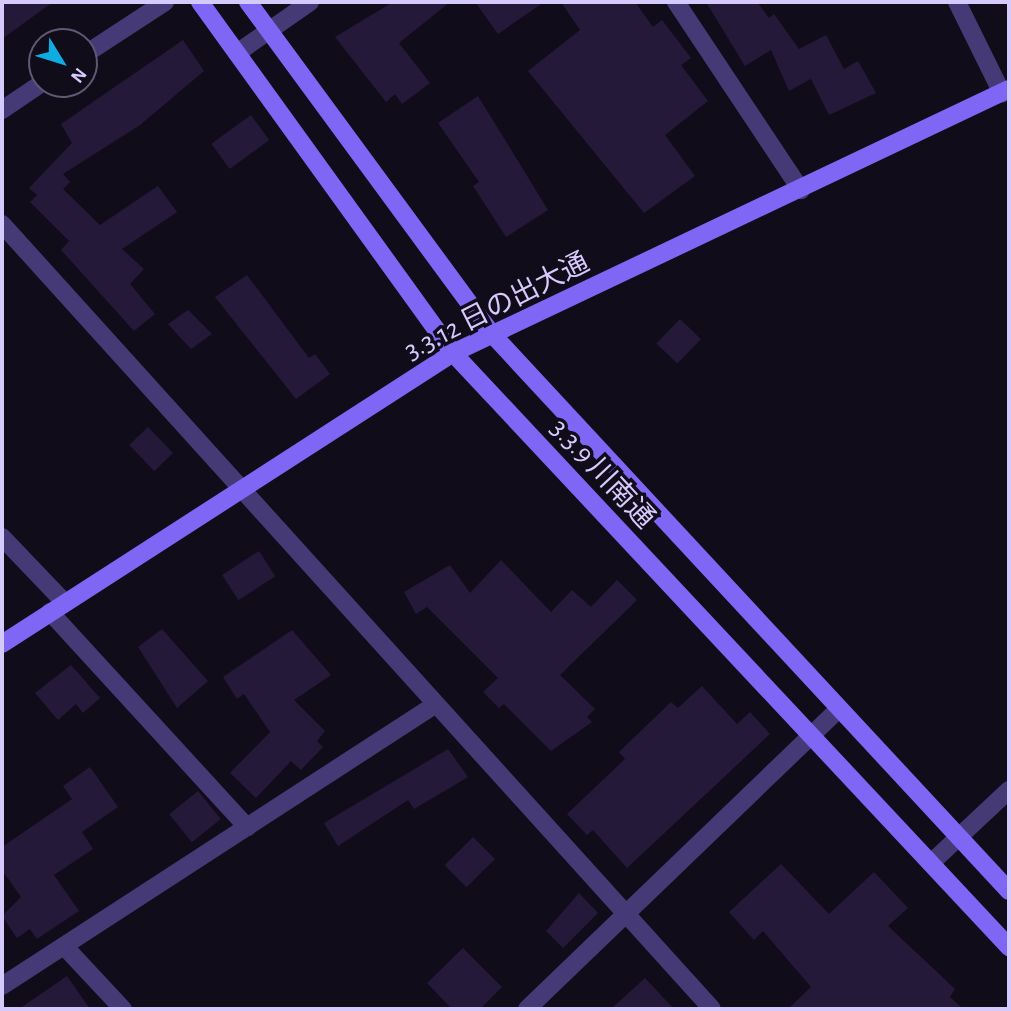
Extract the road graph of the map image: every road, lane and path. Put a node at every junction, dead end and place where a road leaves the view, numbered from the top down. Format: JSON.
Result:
{"nodes":[{"id":1,"x":165,"y":2,"type":"edge"},
{"id":2,"x":200,"y":2,"type":"edge"},
{"id":3,"x":248,"y":2,"type":"edge"},
{"id":4,"x":310,"y":2,"type":"edge"},
{"id":5,"x":676,"y":2,"type":"edge"},
{"id":6,"x":957,"y":2,"type":"edge"},
{"id":7,"x":268,"y":29,"type":"junction"},
{"id":8,"x":98,"y":46,"type":"edge"},
{"id":9,"x":237,"y":53,"type":"junction"},
{"id":10,"x":1006,"y":91,"type":"edge"},
{"id":11,"x":28,"y":92,"type":"edge"},
{"id":12,"x":2,"y":110,"type":"edge"},
{"id":13,"x":801,"y":190,"type":"junction"},
{"id":14,"x":2,"y":224,"type":"edge"},
{"id":15,"x":492,"y":334,"type":"junction"},
{"id":16,"x":453,"y":353,"type":"junction"},
{"id":17,"x":242,"y":488,"type":"junction"},
{"id":18,"x":2,"y":537,"type":"edge"},
{"id":19,"x":57,"y":608,"type":"junction"},
{"id":20,"x":2,"y":644,"type":"edge"},
{"id":21,"x":433,"y":706,"type":"junction"},
{"id":22,"x":839,"y":709,"type":"junction"},
{"id":23,"x":811,"y":735,"type":"junction"},
{"id":24,"x":1009,"y":790,"type":"edge"},
{"id":25,"x":247,"y":827,"type":"junction"},
{"id":26,"x":960,"y":838,"type":"junction"},
{"id":27,"x":931,"y":863,"type":"junction"},
{"id":28,"x":1009,"y":891,"type":"edge"},
{"id":29,"x":625,"y":915,"type":"junction"},
{"id":30,"x":64,"y":946,"type":"junction"},
{"id":31,"x":1009,"y":947,"type":"edge"},
{"id":32,"x":2,"y":986,"type":"edge"},
{"id":33,"x":123,"y":1009,"type":"edge"},
{"id":34,"x":527,"y":1009,"type":"edge"},
{"id":35,"x":712,"y":1009,"type":"edge"}],
"edges":[{"from":1,"to":8,"type":"street"},
{"from":2,"to":9,"type":"street","name":"3.3.9 川南通"},
{"from":3,"to":7,"type":"street","name":"3.3.9 川南通"},
{"from":4,"to":7,"type":"street"},
{"from":5,"to":13,"type":"street"},
{"from":6,"to":10,"type":"street"},
{"from":7,"to":9,"type":"street"},
{"from":7,"to":15,"type":"street","name":"3.3.9 川南通"},
{"from":9,"to":16,"type":"street","name":"3.3.9 川南通"},
{"from":10,"to":13,"type":"street","name":"3.3.12 日の出大通"},
{"from":11,"to":12,"type":"street"},
{"from":13,"to":15,"type":"street","name":"3.3.12 日の出大通"},
{"from":14,"to":17,"type":"street"},
{"from":15,"to":16,"type":"street","name":"3.3.12 日の出大通"},
{"from":15,"to":22,"type":"street","name":"3.3.9 川南通"},
{"from":16,"to":17,"type":"street","name":"3.3.12 日の出大通"},
{"from":16,"to":23,"type":"street","name":"3.3.9 川南通"},
{"from":17,"to":19,"type":"street","name":"3.3.12 日の出大通"},
{"from":17,"to":21,"type":"street"},
{"from":18,"to":19,"type":"street"},
{"from":19,"to":20,"type":"street","name":"3.3.12 日の出大通"},
{"from":19,"to":25,"type":"street"},
{"from":21,"to":25,"type":"street"},
{"from":21,"to":29,"type":"street"},
{"from":22,"to":23,"type":"street"},
{"from":22,"to":26,"type":"street","name":"3.3.9 川南通"},
{"from":23,"to":27,"type":"street","name":"3.3.9 川南通"},
{"from":23,"to":29,"type":"street"},
{"from":24,"to":26,"type":"street"},
{"from":25,"to":30,"type":"street"},
{"from":26,"to":27,"type":"street"},
{"from":26,"to":28,"type":"street","name":"3.3.9 川南通"},
{"from":27,"to":31,"type":"street","name":"3.3.9 川南通"},
{"from":29,"to":34,"type":"street"},
{"from":29,"to":35,"type":"street"},
{"from":30,"to":32,"type":"street"},
{"from":30,"to":33,"type":"street"}]}
